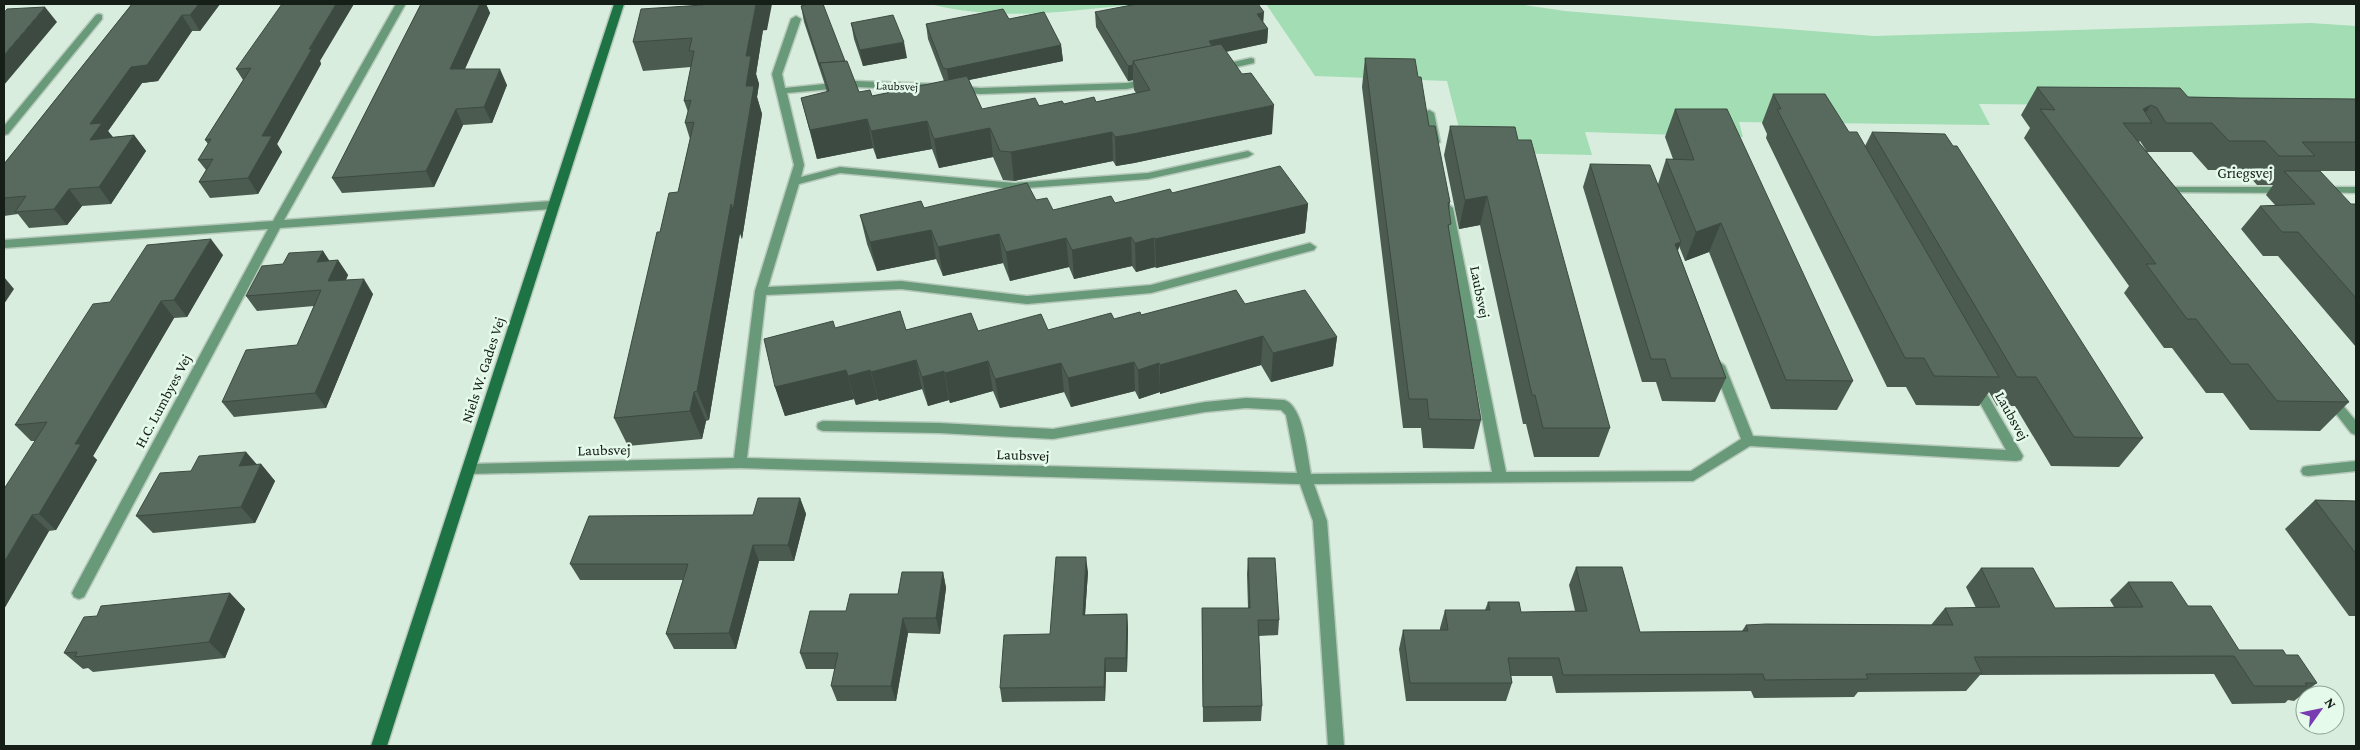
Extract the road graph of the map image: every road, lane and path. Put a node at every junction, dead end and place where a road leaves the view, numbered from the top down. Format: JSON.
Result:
{"nodes":[{"id":1,"x":618,"y":4,"type":"edge"},
{"id":2,"x":400,"y":5,"type":"dead end"},
{"id":3,"x":99,"y":17,"type":"dead end"},
{"id":4,"x":796,"y":19,"type":"dead end"},
{"id":5,"x":1251,"y":61,"type":"dead end"},
{"id":6,"x":1213,"y":69,"type":"edge"},
{"id":7,"x":1165,"y":78,"type":"edge"},
{"id":8,"x":781,"y":92,"type":"junction"},
{"id":9,"x":1429,"y":113,"type":"edge"},
{"id":10,"x":4,"y":132,"type":"edge"},
{"id":11,"x":1436,"y":151,"type":"edge"},
{"id":12,"x":1248,"y":154,"type":"dead end"},
{"id":13,"x":794,"y":182,"type":"junction"},
{"id":14,"x":2356,"y":190,"type":"edge"},
{"id":15,"x":1446,"y":199,"type":"edge"},
{"id":16,"x":552,"y":205,"type":"junction"},
{"id":17,"x":2176,"y":205,"type":"edge"},
{"id":18,"x":276,"y":225,"type":"junction"},
{"id":19,"x":4,"y":244,"type":"edge"},
{"id":20,"x":1310,"y":247,"type":"dead end"},
{"id":21,"x":761,"y":290,"type":"junction"},
{"id":22,"x":1713,"y":350,"type":"edge"},
{"id":23,"x":1968,"y":370,"type":"edge"},
{"id":24,"x":2325,"y":391,"type":"edge"},
{"id":25,"x":823,"y":426,"type":"dead end"},
{"id":26,"x":2356,"y":430,"type":"edge"},
{"id":27,"x":1748,"y":441,"type":"junction"},
{"id":28,"x":740,"y":463,"type":"junction"},
{"id":29,"x":2356,"y":466,"type":"edge"},
{"id":30,"x":469,"y":469,"type":"junction"},
{"id":31,"x":2308,"y":471,"type":"dead end"},
{"id":32,"x":1500,"y":478,"type":"junction"},
{"id":33,"x":1305,"y":479,"type":"junction"},
{"id":34,"x":79,"y":593,"type":"dead end"},
{"id":35,"x":379,"y":746,"type":"edge"},
{"id":36,"x":1336,"y":746,"type":"edge"}],
"edges":[{"from":1,"to":16,"type":"street","name":"Niels W. Gades Vej"},
{"from":2,"to":18,"type":"street","name":"H.C. Lumbyes Vej"},
{"from":3,"to":10,"type":"street"},
{"from":4,"to":8,"type":"street"},
{"from":5,"to":6,"type":"street"},
{"from":7,"to":8,"type":"street","name":"Laubsvej"},
{"from":8,"to":13,"type":"street"},
{"from":9,"to":11,"type":"street"},
{"from":12,"to":13,"type":"street"},
{"from":13,"to":21,"type":"street"},
{"from":14,"to":17,"type":"street","name":"Griegsvej"},
{"from":15,"to":32,"type":"street","name":"Laubsvej"},
{"from":16,"to":18,"type":"street"},
{"from":16,"to":30,"type":"street","name":"Niels W. Gades Vej"},
{"from":18,"to":19,"type":"street"},
{"from":18,"to":34,"type":"street","name":"H.C. Lumbyes Vej"},
{"from":20,"to":21,"type":"street"},
{"from":21,"to":28,"type":"street"},
{"from":22,"to":27,"type":"street"},
{"from":23,"to":27,"type":"street","name":"Laubsvej"},
{"from":24,"to":26,"type":"street"},
{"from":25,"to":33,"type":"street","name":"Laubsvej"},
{"from":27,"to":32,"type":"street","name":"Laubsvej"},
{"from":28,"to":30,"type":"street","name":"Laubsvej"},
{"from":28,"to":33,"type":"street","name":"Laubsvej"},
{"from":29,"to":31,"type":"street"},
{"from":30,"to":35,"type":"street","name":"Niels W. Gades Vej"},
{"from":32,"to":33,"type":"street","name":"Laubsvej"},
{"from":33,"to":36,"type":"street","name":"Laubsvej"}]}
